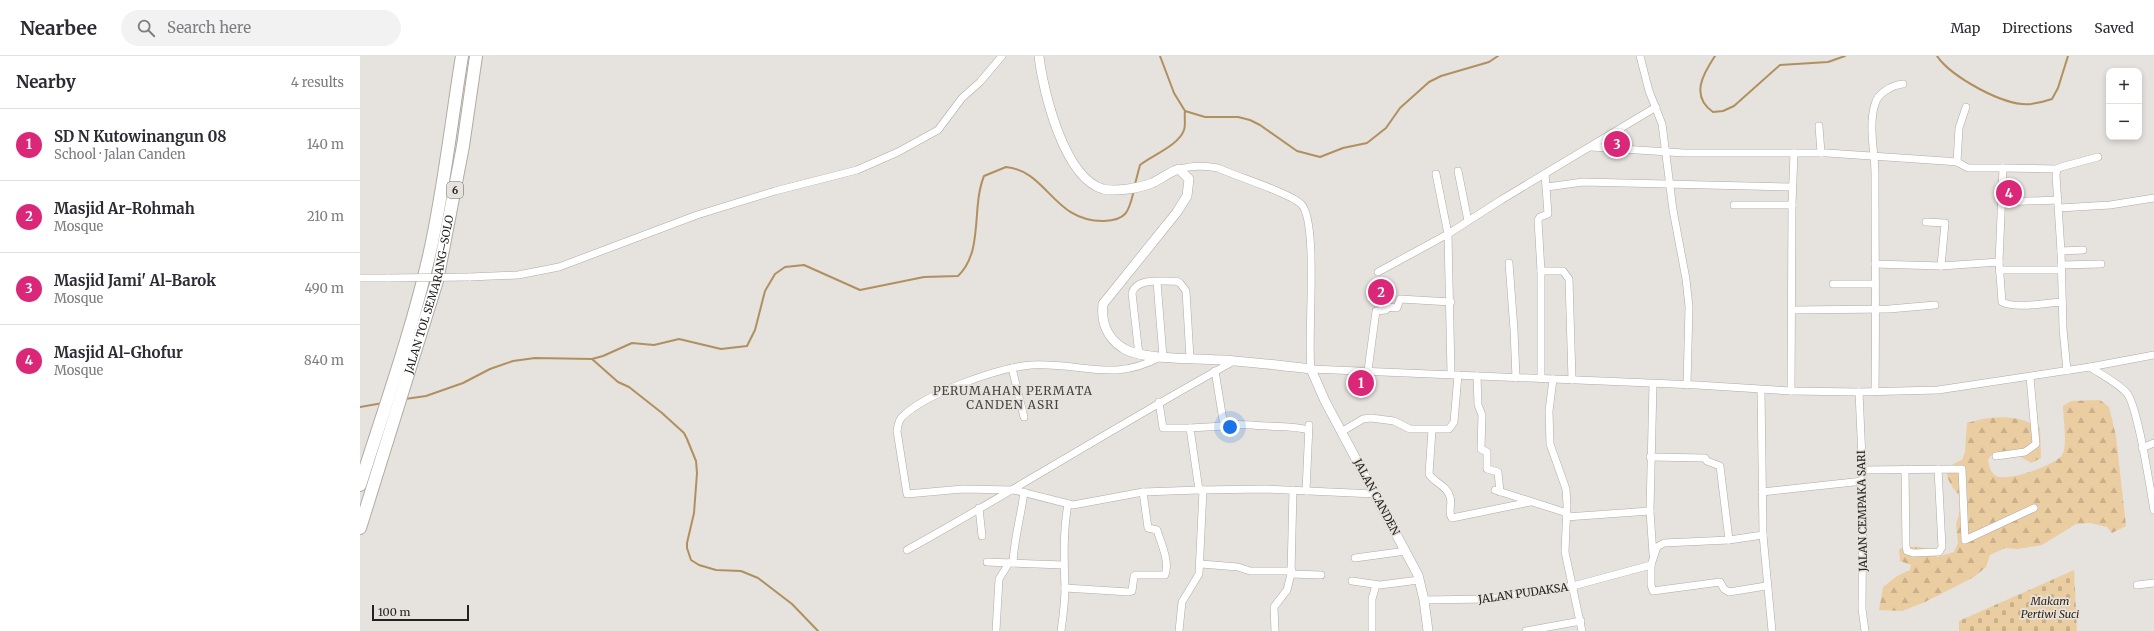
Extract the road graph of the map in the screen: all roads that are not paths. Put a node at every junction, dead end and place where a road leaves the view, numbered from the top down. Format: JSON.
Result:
{"nodes":[{"id":1,"x":462,"y":56,"type":"edge"},
{"id":2,"x":476,"y":56,"type":"edge"},
{"id":3,"x":1002,"y":56,"type":"edge"},
{"id":4,"x":1039,"y":56,"type":"edge"},
{"id":5,"x":1640,"y":56,"type":"edge"},
{"id":6,"x":1903,"y":84,"type":"dead end"},
{"id":7,"x":1656,"y":107,"type":"junction"},
{"id":8,"x":1966,"y":107,"type":"dead end"},
{"id":9,"x":1819,"y":126,"type":"dead end"},
{"id":10,"x":1590,"y":147,"type":"junction"},
{"id":11,"x":1665,"y":151,"type":"junction"},
{"id":12,"x":1794,"y":153,"type":"junction"},
{"id":13,"x":1821,"y":153,"type":"junction"},
{"id":14,"x":1875,"y":156,"type":"junction"},
{"id":15,"x":2098,"y":157,"type":"dead end"},
{"id":16,"x":1957,"y":162,"type":"junction"},
{"id":17,"x":2003,"y":168,"type":"junction"},
{"id":18,"x":1179,"y":169,"type":"junction"},
{"id":19,"x":2057,"y":169,"type":"junction"},
{"id":20,"x":1458,"y":171,"type":"dead end"},
{"id":21,"x":1436,"y":174,"type":"dead end"},
{"id":22,"x":1545,"y":174,"type":"junction"},
{"id":23,"x":1670,"y":184,"type":"junction"},
{"id":24,"x":1547,"y":187,"type":"junction"},
{"id":25,"x":1792,"y":187,"type":"junction"},
{"id":26,"x":2154,"y":198,"type":"edge"},
{"id":27,"x":2058,"y":200,"type":"junction"},
{"id":28,"x":2001,"y":202,"type":"junction"},
{"id":29,"x":1734,"y":205,"type":"dead end"},
{"id":30,"x":1792,"y":205,"type":"junction"},
{"id":31,"x":2059,"y":208,"type":"junction"},
{"id":32,"x":1468,"y":221,"type":"junction"},
{"id":33,"x":1926,"y":222,"type":"dead end"},
{"id":34,"x":1448,"y":234,"type":"junction"},
{"id":35,"x":2083,"y":250,"type":"dead end"},
{"id":36,"x":2061,"y":251,"type":"junction"},
{"id":37,"x":1999,"y":262,"type":"junction"},
{"id":38,"x":1509,"y":263,"type":"dead end"},
{"id":39,"x":1875,"y":264,"type":"junction"},
{"id":40,"x":2101,"y":264,"type":"dead end"},
{"id":41,"x":1941,"y":266,"type":"junction"},
{"id":42,"x":2061,"y":267,"type":"junction"},
{"id":43,"x":2000,"y":270,"type":"junction"},
{"id":44,"x":1541,"y":271,"type":"junction"},
{"id":45,"x":1378,"y":272,"type":"dead end"},
{"id":46,"x":360,"y":278,"type":"edge"},
{"id":47,"x":1157,"y":282,"type":"junction"},
{"id":48,"x":1833,"y":284,"type":"dead end"},
{"id":49,"x":1875,"y":284,"type":"junction"},
{"id":50,"x":1450,"y":302,"type":"junction"},
{"id":51,"x":2062,"y":302,"type":"junction"},
{"id":52,"x":1935,"y":305,"type":"dead end"},
{"id":53,"x":1792,"y":310,"type":"junction"},
{"id":54,"x":1876,"y":310,"type":"junction"},
{"id":55,"x":1139,"y":355,"type":"junction"},
{"id":56,"x":2154,"y":355,"type":"edge"},
{"id":57,"x":1162,"y":357,"type":"junction"},
{"id":58,"x":1190,"y":358,"type":"junction"},
{"id":59,"x":1234,"y":361,"type":"junction"},
{"id":60,"x":2090,"y":367,"type":"junction"},
{"id":61,"x":1012,"y":368,"type":"junction"},
{"id":62,"x":1311,"y":369,"type":"junction"},
{"id":63,"x":1368,"y":370,"type":"junction"},
{"id":64,"x":1215,"y":371,"type":"junction"},
{"id":65,"x":2067,"y":371,"type":"junction"},
{"id":66,"x":1454,"y":374,"type":"junction"},
{"id":67,"x":1477,"y":376,"type":"junction"},
{"id":68,"x":2030,"y":377,"type":"junction"},
{"id":69,"x":1516,"y":378,"type":"junction"},
{"id":70,"x":1541,"y":379,"type":"junction"},
{"id":71,"x":1553,"y":379,"type":"junction"},
{"id":72,"x":1572,"y":380,"type":"junction"},
{"id":73,"x":1653,"y":384,"type":"junction"},
{"id":74,"x":1687,"y":385,"type":"junction"},
{"id":75,"x":1761,"y":390,"type":"junction"},
{"id":76,"x":1791,"y":391,"type":"junction"},
{"id":77,"x":1875,"y":391,"type":"junction"},
{"id":78,"x":1859,"y":392,"type":"junction"},
{"id":79,"x":1159,"y":402,"type":"junction"},
{"id":80,"x":1024,"y":417,"type":"dead end"},
{"id":81,"x":1224,"y":426,"type":"junction"},
{"id":82,"x":1190,"y":428,"type":"junction"},
{"id":83,"x":1432,"y":430,"type":"junction"},
{"id":84,"x":1341,"y":432,"type":"junction"},
{"id":85,"x":2154,"y":443,"type":"edge"},
{"id":86,"x":2142,"y":448,"type":"junction"},
{"id":87,"x":1996,"y":456,"type":"dead end"},
{"id":88,"x":1650,"y":457,"type":"junction"},
{"id":89,"x":1905,"y":469,"type":"junction"},
{"id":90,"x":1938,"y":469,"type":"junction"},
{"id":91,"x":1863,"y":470,"type":"junction"},
{"id":92,"x":1863,"y":481,"type":"junction"},
{"id":93,"x":360,"y":485,"type":"edge"},
{"id":94,"x":1014,"y":490,"type":"junction"},
{"id":95,"x":1201,"y":490,"type":"junction"},
{"id":96,"x":1293,"y":490,"type":"junction"},
{"id":97,"x":1306,"y":491,"type":"junction"},
{"id":98,"x":1024,"y":492,"type":"junction"},
{"id":99,"x":1143,"y":492,"type":"junction"},
{"id":100,"x":1762,"y":492,"type":"junction"},
{"id":101,"x":1375,"y":494,"type":"junction"},
{"id":102,"x":1530,"y":502,"type":"junction"},
{"id":103,"x":1068,"y":504,"type":"junction"},
{"id":104,"x":979,"y":508,"type":"junction"},
{"id":105,"x":2034,"y":508,"type":"dead end"},
{"id":106,"x":2154,"y":510,"type":"edge"},
{"id":107,"x":1650,"y":511,"type":"junction"},
{"id":108,"x":1566,"y":515,"type":"junction"},
{"id":109,"x":360,"y":528,"type":"edge"},
{"id":110,"x":982,"y":536,"type":"dead end"},
{"id":111,"x":1763,"y":536,"type":"junction"},
{"id":112,"x":1729,"y":540,"type":"junction"},
{"id":113,"x":907,"y":550,"type":"dead end"},
{"id":114,"x":1406,"y":551,"type":"junction"},
{"id":115,"x":1653,"y":555,"type":"junction"},
{"id":116,"x":1355,"y":558,"type":"dead end"},
{"id":117,"x":987,"y":562,"type":"dead end"},
{"id":118,"x":1011,"y":563,"type":"junction"},
{"id":119,"x":1201,"y":564,"type":"junction"},
{"id":120,"x":1063,"y":565,"type":"junction"},
{"id":121,"x":1651,"y":565,"type":"junction"},
{"id":122,"x":1292,"y":572,"type":"junction"},
{"id":123,"x":1321,"y":575,"type":"dead end"},
{"id":124,"x":1420,"y":580,"type":"junction"},
{"id":125,"x":1352,"y":581,"type":"dead end"},
{"id":126,"x":2154,"y":583,"type":"edge"},
{"id":127,"x":1376,"y":584,"type":"junction"},
{"id":128,"x":2137,"y":585,"type":"dead end"},
{"id":129,"x":1573,"y":586,"type":"junction"},
{"id":130,"x":1766,"y":586,"type":"junction"},
{"id":131,"x":1065,"y":588,"type":"junction"},
{"id":132,"x":1424,"y":600,"type":"junction"},
{"id":133,"x":1581,"y":621,"type":"junction"},
{"id":134,"x":996,"y":631,"type":"edge"},
{"id":135,"x":1061,"y":631,"type":"edge"},
{"id":136,"x":1179,"y":631,"type":"edge"},
{"id":137,"x":1274,"y":631,"type":"edge"},
{"id":138,"x":1372,"y":631,"type":"edge"},
{"id":139,"x":1428,"y":631,"type":"edge"},
{"id":140,"x":1526,"y":631,"type":"edge"},
{"id":141,"x":1582,"y":631,"type":"edge"},
{"id":142,"x":1772,"y":631,"type":"edge"},
{"id":143,"x":1865,"y":631,"type":"edge"}],
"edges":[{"from":1,"to":93,"type":"highway","name":"JALAN TOL SEMARANG–SOLO","number":"6"},
{"from":2,"to":109,"type":"highway","name":"JALAN TOL SEMARANG–SOLO","number":"6"},
{"from":3,"to":46,"type":"street","bridge":true},
{"from":4,"to":18,"type":"street"},
{"from":5,"to":7,"type":"street"},
{"from":6,"to":14,"type":"street"},
{"from":7,"to":10,"type":"street"},
{"from":7,"to":11,"type":"street"},
{"from":8,"to":16,"type":"street"},
{"from":9,"to":13,"type":"street"},
{"from":10,"to":11,"type":"street"},
{"from":10,"to":22,"type":"street"},
{"from":11,"to":12,"type":"street"},
{"from":11,"to":23,"type":"street"},
{"from":12,"to":13,"type":"street"},
{"from":12,"to":25,"type":"street"},
{"from":13,"to":14,"type":"street"},
{"from":14,"to":16,"type":"street"},
{"from":14,"to":39,"type":"street"},
{"from":15,"to":19,"type":"street"},
{"from":16,"to":17,"type":"street"},
{"from":17,"to":19,"type":"street"},
{"from":17,"to":28,"type":"street"},
{"from":18,"to":55,"type":"street"},
{"from":18,"to":62,"type":"street"},
{"from":19,"to":27,"type":"street"},
{"from":20,"to":32,"type":"street"},
{"from":21,"to":34,"type":"street"},
{"from":22,"to":24,"type":"street"},
{"from":22,"to":32,"type":"street"},
{"from":23,"to":24,"type":"street"},
{"from":23,"to":25,"type":"street"},
{"from":23,"to":74,"type":"street"},
{"from":24,"to":44,"type":"street"},
{"from":25,"to":30,"type":"street"},
{"from":26,"to":31,"type":"street"},
{"from":27,"to":28,"type":"street"},
{"from":27,"to":31,"type":"street"},
{"from":28,"to":37,"type":"street"},
{"from":29,"to":30,"type":"street"},
{"from":30,"to":53,"type":"street"},
{"from":31,"to":36,"type":"street"},
{"from":32,"to":34,"type":"street"},
{"from":33,"to":41,"type":"street"},
{"from":34,"to":45,"type":"street"},
{"from":34,"to":50,"type":"street"},
{"from":35,"to":36,"type":"street"},
{"from":36,"to":42,"type":"street"},
{"from":37,"to":41,"type":"street"},
{"from":37,"to":43,"type":"street"},
{"from":38,"to":69,"type":"street"},
{"from":39,"to":41,"type":"street"},
{"from":39,"to":49,"type":"street"},
{"from":40,"to":42,"type":"street"},
{"from":42,"to":43,"type":"street"},
{"from":42,"to":51,"type":"street"},
{"from":43,"to":51,"type":"street"},
{"from":44,"to":70,"type":"street"},
{"from":44,"to":72,"type":"street"},
{"from":47,"to":55,"type":"street"},
{"from":47,"to":57,"type":"street"},
{"from":47,"to":58,"type":"street"},
{"from":48,"to":49,"type":"street"},
{"from":49,"to":54,"type":"street"},
{"from":50,"to":63,"type":"street"},
{"from":50,"to":66,"type":"street"},
{"from":51,"to":65,"type":"street"},
{"from":52,"to":54,"type":"street"},
{"from":53,"to":54,"type":"street"},
{"from":53,"to":76,"type":"street"},
{"from":54,"to":77,"type":"street"},
{"from":55,"to":57,"type":"street"},
{"from":56,"to":60,"type":"street"},
{"from":57,"to":58,"type":"street"},
{"from":57,"to":61,"type":"street"},
{"from":58,"to":59,"type":"street"},
{"from":59,"to":62,"type":"street"},
{"from":59,"to":64,"type":"street"},
{"from":60,"to":65,"type":"street"},
{"from":60,"to":86,"type":"street"},
{"from":61,"to":80,"type":"street"},
{"from":61,"to":94,"type":"street"},
{"from":62,"to":63,"type":"street"},
{"from":62,"to":84,"type":"street","name":"JALAN CANDEN"},
{"from":63,"to":66,"type":"street"},
{"from":64,"to":79,"type":"street"},
{"from":64,"to":81,"type":"street"},
{"from":65,"to":68,"type":"street"},
{"from":66,"to":67,"type":"street"},
{"from":66,"to":83,"type":"street"},
{"from":67,"to":69,"type":"street"},
{"from":67,"to":102,"type":"street"},
{"from":68,"to":77,"type":"street"},
{"from":68,"to":87,"type":"street"},
{"from":69,"to":70,"type":"street"},
{"from":70,"to":71,"type":"street"},
{"from":71,"to":72,"type":"street"},
{"from":71,"to":108,"type":"street"},
{"from":72,"to":73,"type":"street"},
{"from":73,"to":74,"type":"street"},
{"from":73,"to":88,"type":"street"},
{"from":74,"to":75,"type":"street"},
{"from":75,"to":76,"type":"street"},
{"from":75,"to":100,"type":"street"},
{"from":76,"to":78,"type":"street"},
{"from":77,"to":78,"type":"street"},
{"from":78,"to":91,"type":"street","name":"JALAN CEMPAKA SARI"},
{"from":79,"to":82,"type":"street"},
{"from":79,"to":94,"type":"street"},
{"from":81,"to":82,"type":"street"},
{"from":81,"to":97,"type":"street"},
{"from":82,"to":95,"type":"street"},
{"from":83,"to":84,"type":"street"},
{"from":83,"to":102,"type":"street"},
{"from":84,"to":101,"type":"street","name":"JALAN CANDEN"},
{"from":85,"to":86,"type":"street"},
{"from":86,"to":106,"type":"street"},
{"from":88,"to":107,"type":"street"},
{"from":88,"to":112,"type":"street"},
{"from":89,"to":90,"type":"street"},
{"from":89,"to":90,"type":"street"},
{"from":89,"to":91,"type":"street"},
{"from":90,"to":105,"type":"street"},
{"from":91,"to":92,"type":"street","name":"JALAN CEMPAKA SARI"},
{"from":92,"to":100,"type":"street"},
{"from":92,"to":143,"type":"street","name":"JALAN CEMPAKA SARI"},
{"from":94,"to":98,"type":"street"},
{"from":94,"to":104,"type":"street"},
{"from":95,"to":96,"type":"street"},
{"from":95,"to":99,"type":"street"},
{"from":95,"to":119,"type":"street"},
{"from":96,"to":97,"type":"street"},
{"from":96,"to":122,"type":"street"},
{"from":97,"to":101,"type":"street"},
{"from":98,"to":103,"type":"street"},
{"from":98,"to":118,"type":"street"},
{"from":99,"to":103,"type":"street"},
{"from":99,"to":131,"type":"street"},
{"from":100,"to":111,"type":"street"},
{"from":101,"to":114,"type":"street","name":"JALAN CANDEN"},
{"from":102,"to":108,"type":"street"},
{"from":103,"to":120,"type":"street"},
{"from":104,"to":110,"type":"street"},
{"from":104,"to":113,"type":"street"},
{"from":107,"to":108,"type":"street"},
{"from":107,"to":115,"type":"street"},
{"from":108,"to":129,"type":"street"},
{"from":111,"to":112,"type":"street"},
{"from":111,"to":130,"type":"street"},
{"from":112,"to":115,"type":"street"},
{"from":114,"to":116,"type":"street"},
{"from":114,"to":124,"type":"street","name":"JALAN CANDEN"},
{"from":115,"to":121,"type":"street"},
{"from":117,"to":118,"type":"street"},
{"from":118,"to":120,"type":"street"},
{"from":118,"to":134,"type":"street"},
{"from":119,"to":122,"type":"street"},
{"from":119,"to":136,"type":"street"},
{"from":120,"to":131,"type":"street"},
{"from":121,"to":129,"type":"street","name":"JALAN PUDAKSA"},
{"from":121,"to":130,"type":"street"},
{"from":122,"to":123,"type":"street"},
{"from":122,"to":137,"type":"street"},
{"from":124,"to":127,"type":"street"},
{"from":124,"to":132,"type":"street","name":"JALAN CANDEN"},
{"from":125,"to":127,"type":"street"},
{"from":126,"to":128,"type":"street"},
{"from":127,"to":138,"type":"street"},
{"from":129,"to":132,"type":"street","name":"JALAN PUDAKSA"},
{"from":129,"to":133,"type":"street"},
{"from":130,"to":142,"type":"street"},
{"from":131,"to":135,"type":"street"},
{"from":132,"to":139,"type":"street","name":"JALAN CANDEN"},
{"from":133,"to":140,"type":"street"},
{"from":133,"to":141,"type":"street"}]}
